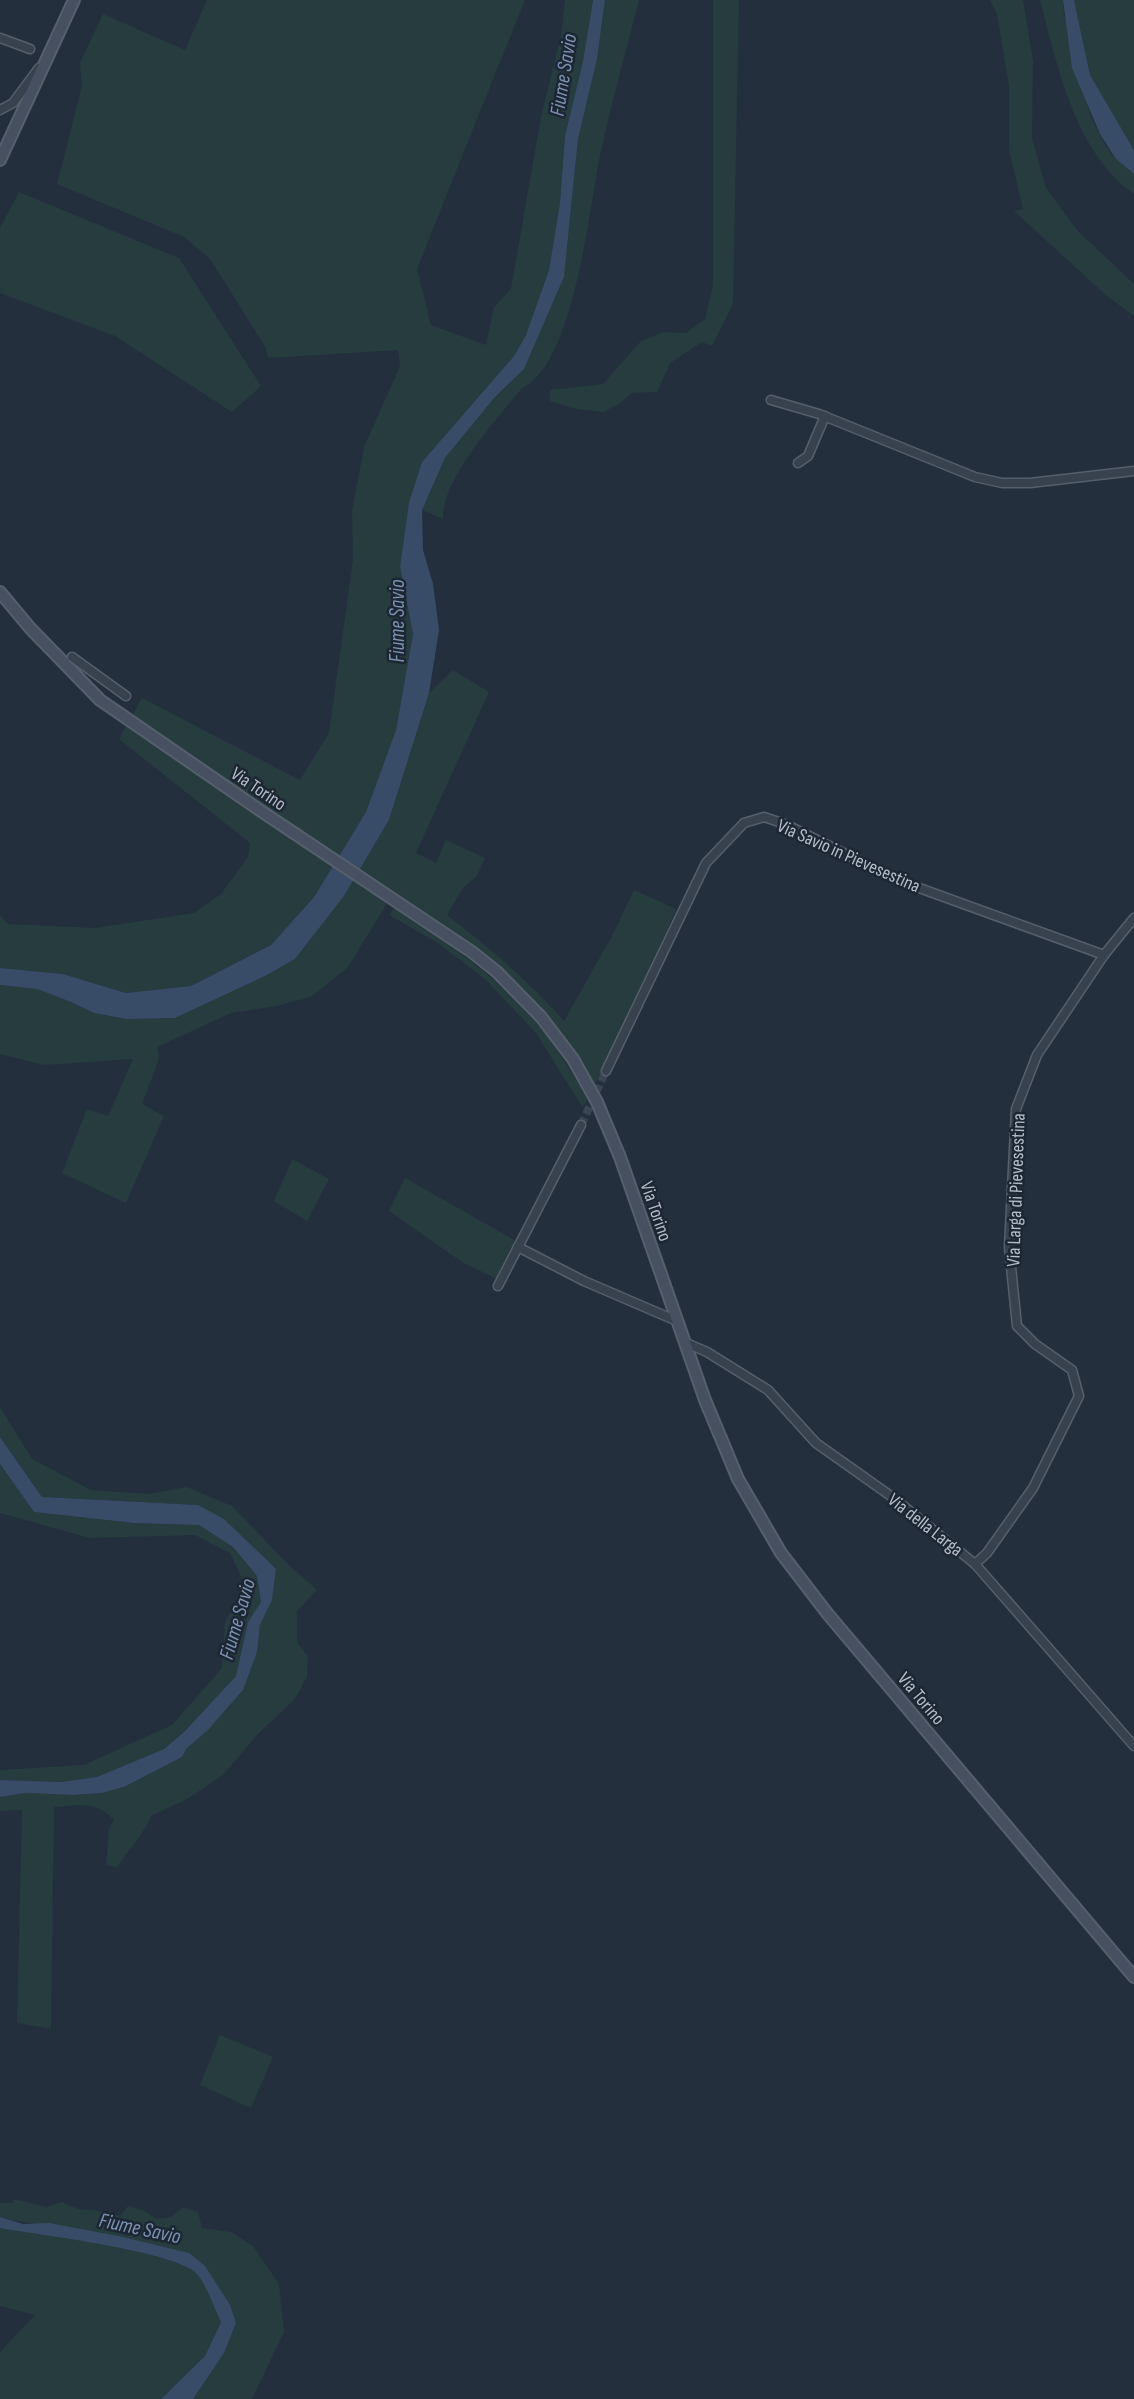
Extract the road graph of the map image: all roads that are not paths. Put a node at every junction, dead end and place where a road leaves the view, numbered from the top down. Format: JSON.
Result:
{"nodes":[{"id":1,"x":74,"y":0,"type":"edge"},
{"id":2,"x":0,"y":38,"type":"edge"},
{"id":3,"x":30,"y":49,"type":"dead end"},
{"id":4,"x":46,"y":61,"type":"junction"},
{"id":5,"x":0,"y":110,"type":"edge"},
{"id":6,"x":0,"y":160,"type":"edge"},
{"id":7,"x":771,"y":400,"type":"dead end"},
{"id":8,"x":825,"y":416,"type":"junction"},
{"id":9,"x":798,"y":463,"type":"dead end"},
{"id":10,"x":1134,"y":471,"type":"edge"},
{"id":11,"x":0,"y":592,"type":"edge"},
{"id":12,"x":72,"y":657,"type":"dead end"},
{"id":13,"x":77,"y":677,"type":"junction"},
{"id":14,"x":97,"y":677,"type":"junction"},
{"id":15,"x":125,"y":696,"type":"dead end"},
{"id":16,"x":1134,"y":918,"type":"edge"},
{"id":17,"x":1104,"y":955,"type":"junction"},
{"id":18,"x":606,"y":1071,"type":"tunnel mouth"},
{"id":19,"x":581,"y":1125,"type":"tunnel mouth"},
{"id":20,"x":518,"y":1247,"type":"junction"},
{"id":21,"x":498,"y":1286,"type":"dead end"},
{"id":22,"x":677,"y":1321,"type":"junction"},
{"id":23,"x":684,"y":1342,"type":"junction"},
{"id":24,"x":975,"y":1564,"type":"junction"},
{"id":25,"x":1134,"y":1746,"type":"edge"},
{"id":26,"x":1134,"y":1977,"type":"edge"}],
"edges":[{"from":1,"to":4,"type":"main road"},
{"from":2,"to":3,"type":"street"},
{"from":4,"to":5,"type":"street"},
{"from":4,"to":6,"type":"main road"},
{"from":7,"to":8,"type":"street"},
{"from":8,"to":9,"type":"street"},
{"from":8,"to":10,"type":"street"},
{"from":11,"to":13,"type":"main road","name":"Via Torino"},
{"from":12,"to":14,"type":"street"},
{"from":13,"to":14,"type":"street"},
{"from":13,"to":22,"type":"main road","name":"Via Torino"},
{"from":14,"to":15,"type":"street"},
{"from":16,"to":17,"type":"street","name":"Via Larga di Pievesestina"},
{"from":17,"to":18,"type":"street","name":"Via Savio in Pievesestina"},
{"from":17,"to":24,"type":"street","name":"Via Larga di Pievesestina"},
{"from":19,"to":20,"type":"street"},
{"from":20,"to":21,"type":"street"},
{"from":20,"to":22,"type":"street"},
{"from":22,"to":23,"type":"main road","name":"Via Torino"},
{"from":23,"to":24,"type":"street","name":"Via della Larga"},
{"from":23,"to":26,"type":"main road","name":"Via Torino"},
{"from":24,"to":25,"type":"street","name":"Via della Larga"}]}
